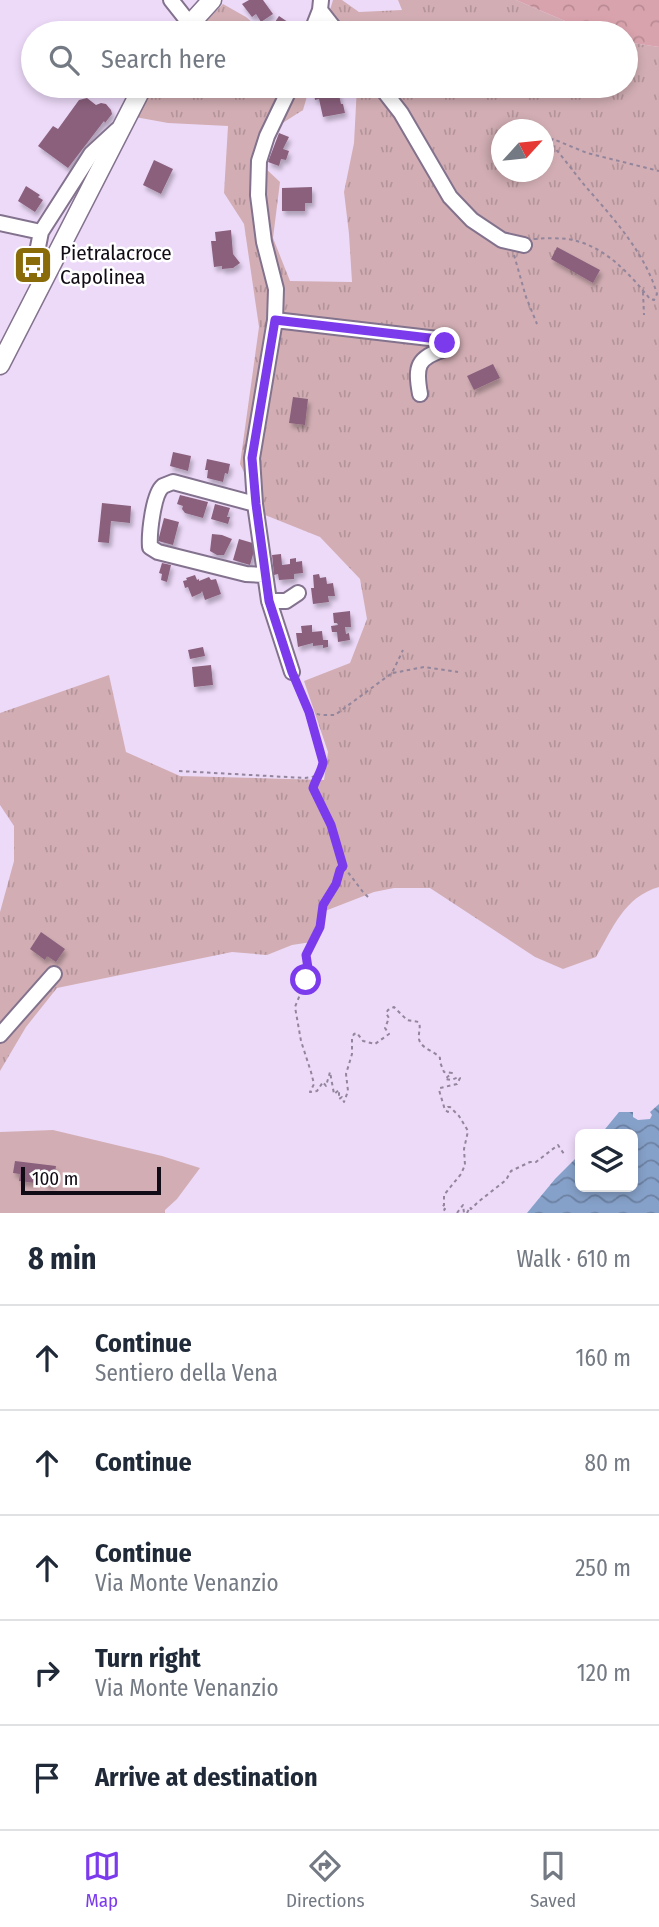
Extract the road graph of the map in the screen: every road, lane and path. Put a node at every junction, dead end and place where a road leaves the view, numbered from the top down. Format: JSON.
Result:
{"nodes":[{"id":1,"x":171,"y":0,"type":"edge"},
{"id":2,"x":212,"y":0,"type":"edge"},
{"id":3,"x":321,"y":5,"type":"edge"},
{"id":4,"x":182,"y":21,"type":"edge"},
{"id":5,"x":192,"y":21,"type":"edge"},
{"id":6,"x":331,"y":21,"type":"edge"},
{"id":7,"x":137,"y":98,"type":"edge"},
{"id":8,"x":285,"y":98,"type":"edge"},
{"id":9,"x":389,"y":98,"type":"edge"},
{"id":10,"x":123,"y":124,"type":"junction"},
{"id":11,"x":659,"y":171,"type":"edge"},
{"id":12,"x":0,"y":223,"type":"edge"},
{"id":13,"x":41,"y":232,"type":"junction"},
{"id":14,"x":502,"y":240,"type":"junction"},
{"id":15,"x":528,"y":242,"type":"joint"},
{"id":16,"x":48,"y":271,"type":"junction"},
{"id":17,"x":643,"y":291,"type":"junction"},
{"id":18,"x":644,"y":315,"type":"dead end"},
{"id":19,"x":275,"y":320,"type":"junction"},
{"id":20,"x":537,"y":324,"type":"dead end"},
{"id":21,"x":0,"y":365,"type":"edge"},
{"id":22,"x":420,"y":394,"type":"dead end"},
{"id":23,"x":256,"y":504,"type":"junction"},
{"id":24,"x":264,"y":575,"type":"junction"},
{"id":25,"x":298,"y":593,"type":"dead end"},
{"id":26,"x":269,"y":601,"type":"junction"},
{"id":27,"x":403,"y":650,"type":"dead end"},
{"id":28,"x":292,"y":672,"type":"joint"},
{"id":29,"x":458,"y":672,"type":"dead end"},
{"id":30,"x":392,"y":673,"type":"junction"},
{"id":31,"x":309,"y":712,"type":"junction"},
{"id":32,"x":179,"y":771,"type":"dead end"},
{"id":33,"x":317,"y":776,"type":"junction"},
{"id":34,"x":343,"y":866,"type":"junction"},
{"id":35,"x":368,"y":897,"type":"dead end"},
{"id":36,"x":54,"y":974,"type":"dead end"},
{"id":37,"x":0,"y":1035,"type":"edge"},
{"id":38,"x":564,"y":1154,"type":"dead end"},
{"id":39,"x":442,"y":1213,"type":"edge"},
{"id":40,"x":457,"y":1213,"type":"edge"},
{"id":41,"x":466,"y":1213,"type":"edge"}],
"edges":[{"from":1,"to":4,"type":"street"},
{"from":2,"to":5,"type":"main road"},
{"from":3,"to":6,"type":"street"},
{"from":7,"to":10,"type":"main road"},
{"from":8,"to":19,"type":"street"},
{"from":9,"to":14,"type":"street"},
{"from":10,"to":13,"type":"street"},
{"from":10,"to":16,"type":"main road"},
{"from":11,"to":17,"type":"path"},
{"from":12,"to":13,"type":"street"},
{"from":13,"to":16,"type":"street"},
{"from":14,"to":15,"type":"street"},
{"from":14,"to":20,"type":"path"},
{"from":15,"to":17,"type":"path"},
{"from":16,"to":21,"type":"main road"},
{"from":17,"to":18,"type":"path"},
{"from":19,"to":22,"type":"street"},
{"from":19,"to":23,"type":"street"},
{"from":23,"to":24,"type":"street"},
{"from":23,"to":24,"type":"street"},
{"from":24,"to":26,"type":"street"},
{"from":25,"to":26,"type":"street"},
{"from":26,"to":28,"type":"street"},
{"from":27,"to":30,"type":"path"},
{"from":28,"to":31,"type":"path"},
{"from":29,"to":30,"type":"path"},
{"from":30,"to":31,"type":"path"},
{"from":31,"to":33,"type":"path"},
{"from":32,"to":33,"type":"path"},
{"from":33,"to":34,"type":"path"},
{"from":34,"to":35,"type":"path"},
{"from":34,"to":39,"type":"path"},
{"from":36,"to":37,"type":"street"},
{"from":38,"to":41,"type":"path"},
{"from":40,"to":41,"type":"path"}]}
